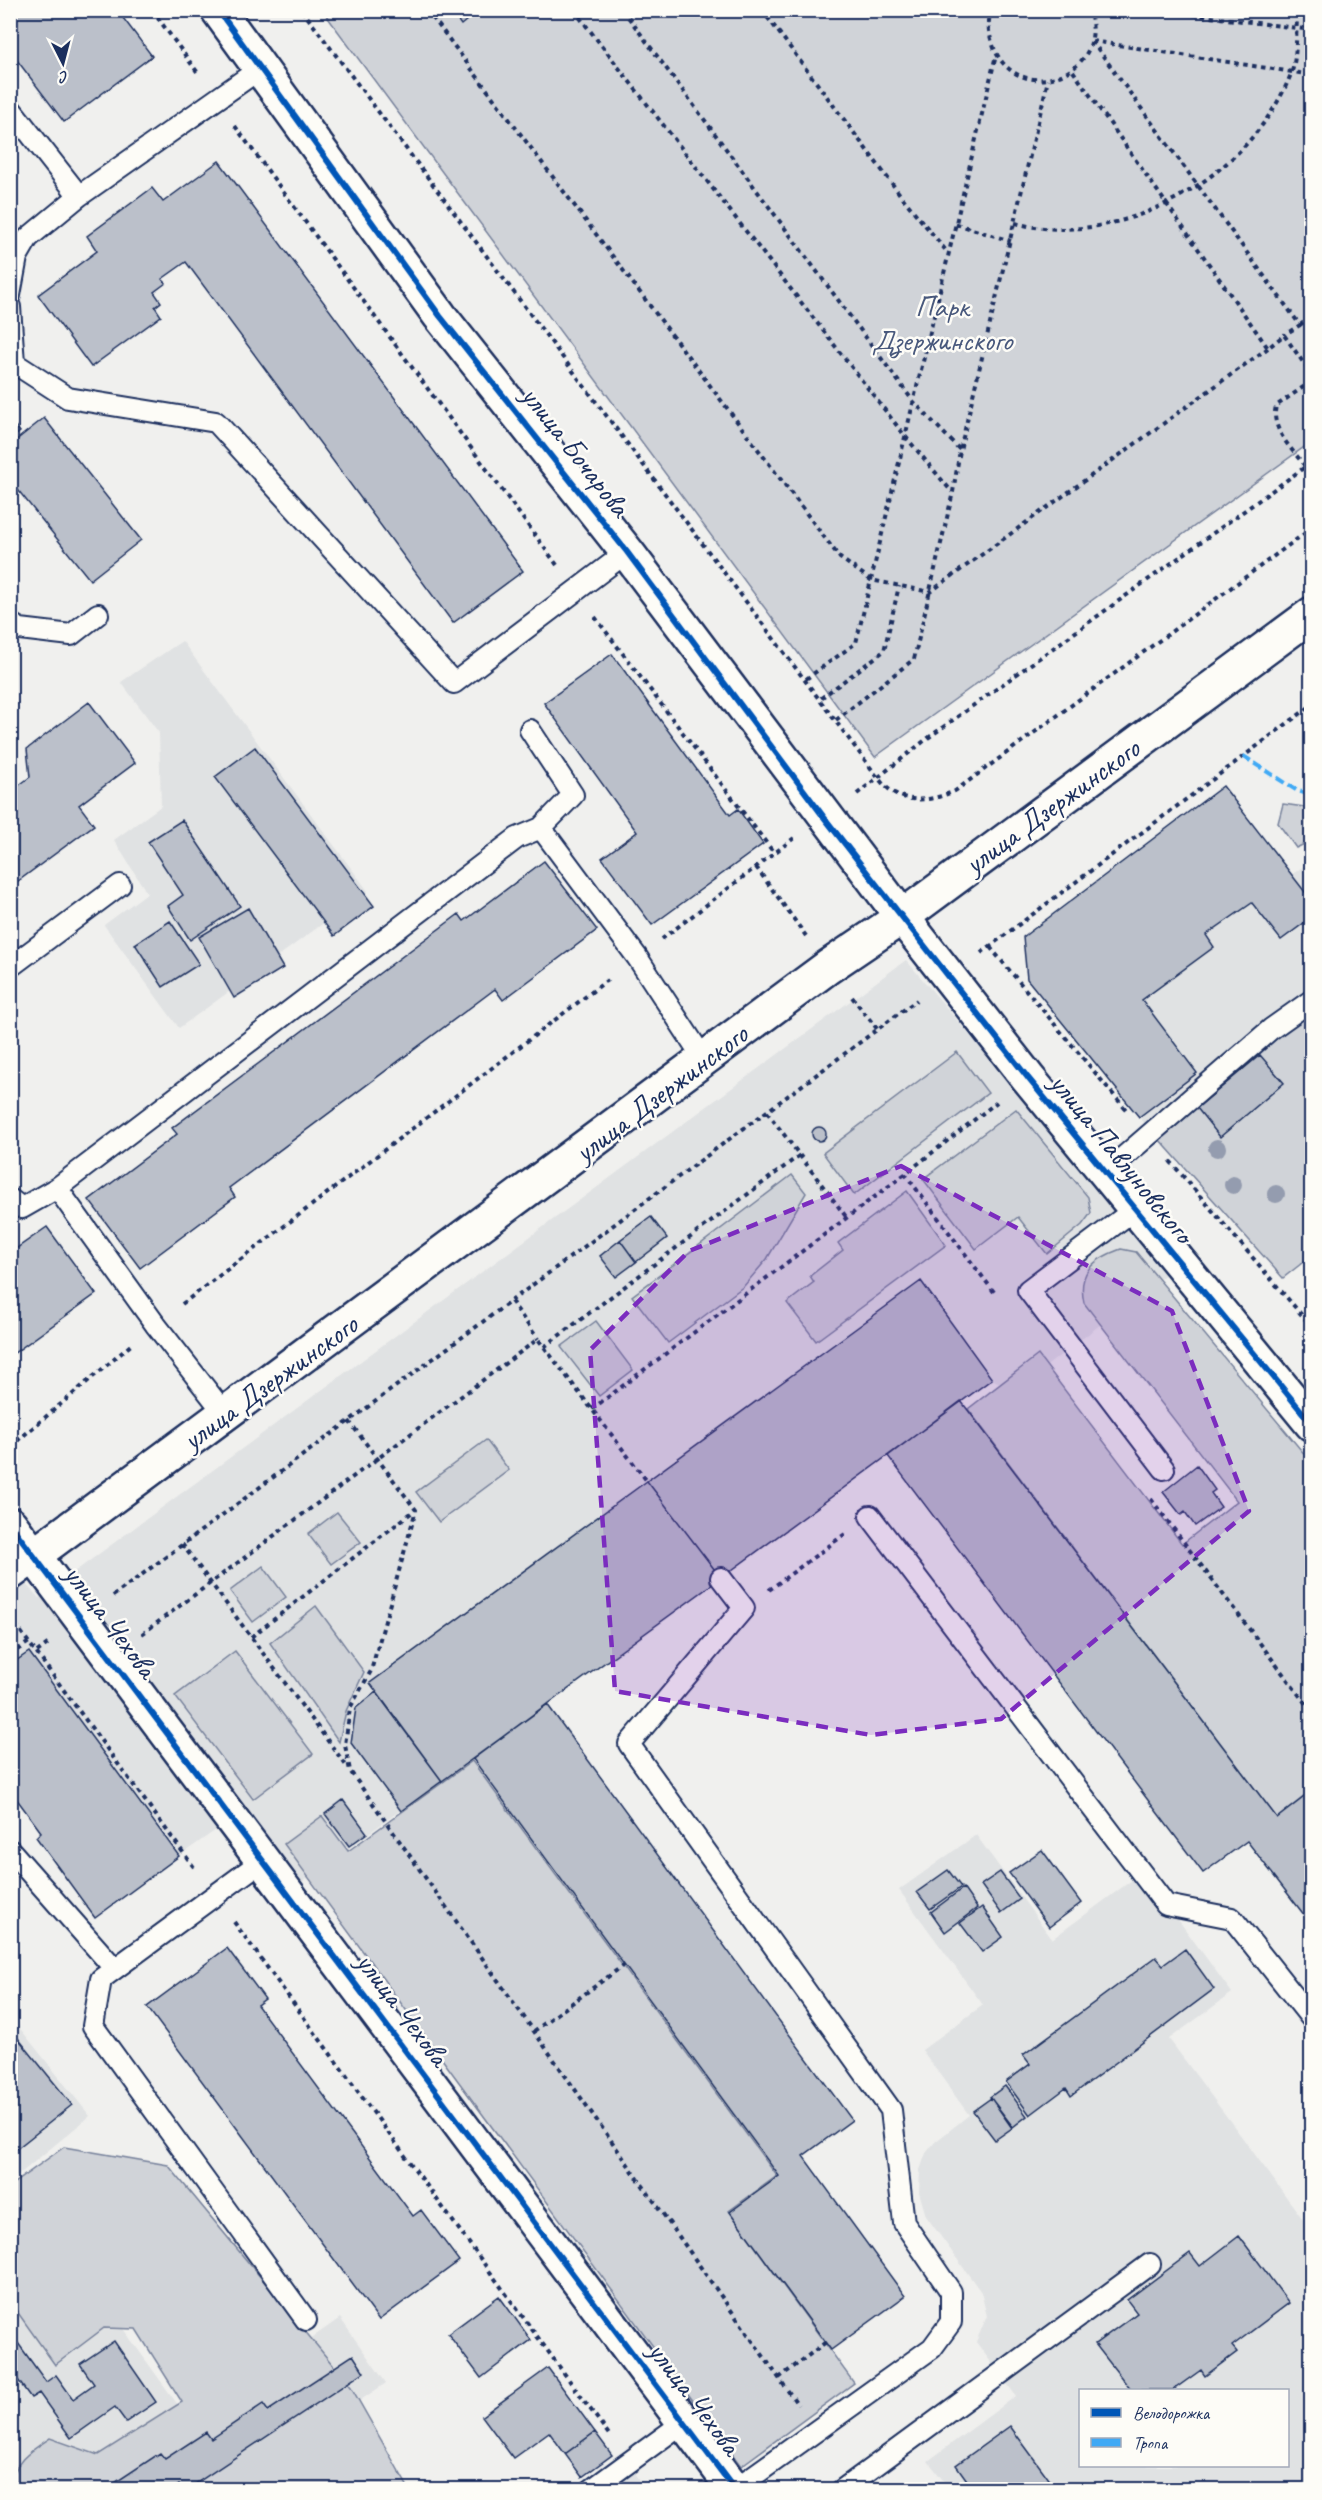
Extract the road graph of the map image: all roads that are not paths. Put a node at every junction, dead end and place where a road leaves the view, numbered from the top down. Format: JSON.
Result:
{"nodes":[{"id":1,"x":218,"y":10,"type":"edge"},
{"id":2,"x":261,"y":68,"type":"junction"},
{"id":3,"x":10,"y":108,"type":"edge"},
{"id":4,"x":78,"y":196,"type":"junction"},
{"id":5,"x":14,"y":260,"type":"edge"},
{"id":6,"x":10,"y":295,"type":"edge"},
{"id":7,"x":10,"y":307,"type":"edge"},
{"id":8,"x":12,"y":365,"type":"edge"},
{"id":9,"x":627,"y":552,"type":"junction"},
{"id":10,"x":98,"y":614,"type":"dead end"},
{"id":11,"x":1311,"y":614,"type":"edge"},
{"id":12,"x":10,"y":623,"type":"edge"},
{"id":13,"x":530,"y":730,"type":"dead end"},
{"id":14,"x":540,"y":828,"type":"junction"},
{"id":15,"x":120,"y":885,"type":"dead end"},
{"id":16,"x":902,"y":917,"type":"junction"},
{"id":17,"x":10,"y":967,"type":"edge"},
{"id":18,"x":1311,"y":1000,"type":"edge"},
{"id":19,"x":705,"y":1061,"type":"junction"},
{"id":20,"x":1105,"y":1173,"type":"junction"},
{"id":21,"x":57,"y":1188,"type":"junction"},
{"id":22,"x":10,"y":1199,"type":"edge"},
{"id":23,"x":1135,"y":1209,"type":"junction"},
{"id":24,"x":226,"y":1415,"type":"junction"},
{"id":25,"x":1311,"y":1424,"type":"edge"},
{"id":26,"x":1164,"y":1469,"type":"dead end"},
{"id":27,"x":870,"y":1516,"type":"dead end"},
{"id":28,"x":10,"y":1524,"type":"edge"},
{"id":29,"x":22,"y":1565,"type":"edge"},
{"id":30,"x":721,"y":1578,"type":"dead end"},
{"id":31,"x":10,"y":1850,"type":"edge"},
{"id":32,"x":262,"y":1860,"type":"junction"},
{"id":33,"x":114,"y":1968,"type":"junction"},
{"id":34,"x":1311,"y":2019,"type":"edge"},
{"id":35,"x":1149,"y":2264,"type":"dead end"},
{"id":36,"x":306,"y":2320,"type":"dead end"},
{"id":37,"x":684,"y":2422,"type":"junction"},
{"id":38,"x":735,"y":2489,"type":"edge"},
{"id":39,"x":591,"y":2490,"type":"edge"},
{"id":40,"x":843,"y":2490,"type":"edge"}],
"edges":[{"from":1,"to":2,"type":"street","name":"улица Бочарова"},
{"from":2,"to":4,"type":"lane"},
{"from":2,"to":9,"type":"street","name":"улица Бочарова"},
{"from":3,"to":4,"type":"lane"},
{"from":4,"to":5,"type":"lane"},
{"from":5,"to":6,"type":"lane"},
{"from":7,"to":8,"type":"lane"},
{"from":8,"to":9,"type":"lane"},
{"from":9,"to":16,"type":"street","name":"улица Бочарова"},
{"from":10,"to":12,"type":"lane"},
{"from":11,"to":16,"type":"street","name":"улица Дзержинского"},
{"from":13,"to":14,"type":"lane"},
{"from":14,"to":19,"type":"lane"},
{"from":14,"to":21,"type":"lane"},
{"from":15,"to":17,"type":"lane"},
{"from":16,"to":19,"type":"street","name":"улица Дзержинского"},
{"from":16,"to":20,"type":"street","name":"улица Павлуновского"},
{"from":18,"to":20,"type":"lane"},
{"from":19,"to":24,"type":"street","name":"улица Дзержинского"},
{"from":20,"to":23,"type":"street","name":"улица Павлуновского"},
{"from":21,"to":22,"type":"lane"},
{"from":21,"to":24,"type":"lane"},
{"from":23,"to":25,"type":"street","name":"улица Павлуновского"},
{"from":23,"to":26,"type":"lane"},
{"from":24,"to":29,"type":"street","name":"улица Дзержинского"},
{"from":27,"to":34,"type":"lane"},
{"from":28,"to":29,"type":"street","name":"улица Чехова"},
{"from":29,"to":32,"type":"street","name":"улица Чехова"},
{"from":30,"to":38,"type":"lane"},
{"from":31,"to":33,"type":"lane"},
{"from":32,"to":33,"type":"lane"},
{"from":32,"to":37,"type":"street","name":"улица Чехова"},
{"from":33,"to":36,"type":"lane"},
{"from":35,"to":40,"type":"lane"},
{"from":37,"to":38,"type":"street","name":"улица Чехова"},
{"from":37,"to":39,"type":"lane"}]}
